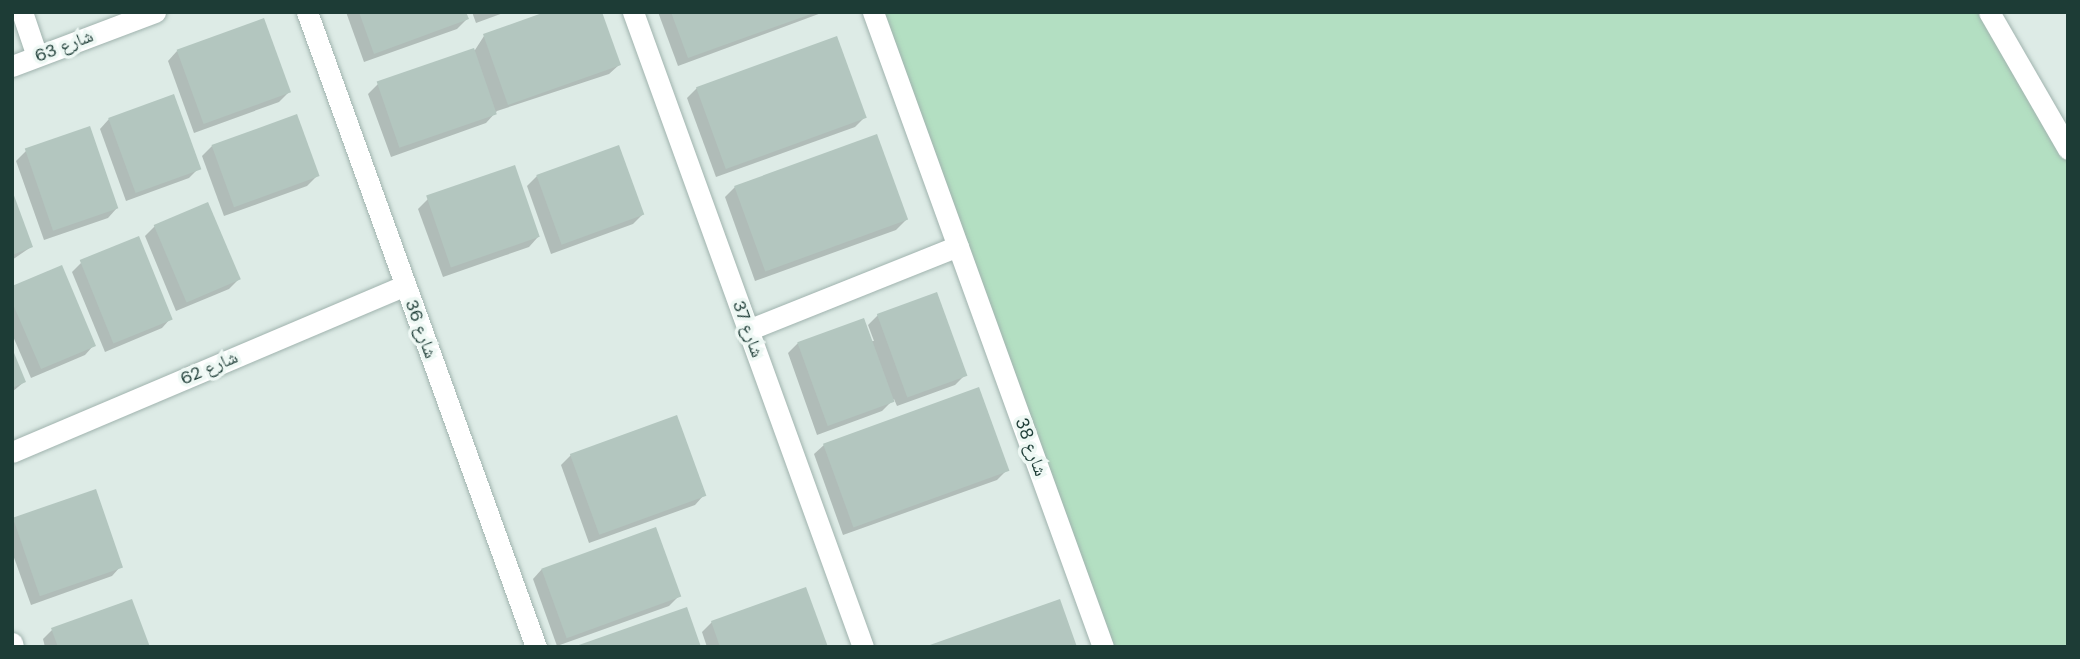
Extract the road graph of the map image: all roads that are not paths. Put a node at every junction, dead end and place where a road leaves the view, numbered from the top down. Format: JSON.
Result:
{"nodes":[{"id":1,"x":22,"y":12,"type":"edge"},
{"id":2,"x":155,"y":12,"type":"edge"},
{"id":3,"x":307,"y":12,"type":"edge"},
{"id":4,"x":633,"y":12,"type":"edge"},
{"id":5,"x":873,"y":12,"type":"edge"},
{"id":6,"x":1989,"y":12,"type":"edge"},
{"id":7,"x":37,"y":56,"type":"junction"},
{"id":8,"x":12,"y":66,"type":"edge"},
{"id":9,"x":2068,"y":149,"type":"edge"},
{"id":10,"x":958,"y":247,"type":"junction"},
{"id":11,"x":405,"y":285,"type":"junction"},
{"id":12,"x":748,"y":330,"type":"junction"},
{"id":13,"x":12,"y":452,"type":"edge"},
{"id":14,"x":536,"y":647,"type":"edge"},
{"id":15,"x":863,"y":647,"type":"edge"},
{"id":16,"x":1103,"y":647,"type":"edge"}],
"edges":[{"from":1,"to":7,"type":"street"},
{"from":2,"to":7,"type":"street","name":"شارع 63"},
{"from":3,"to":11,"type":"street","name":"شارع 36"},
{"from":4,"to":12,"type":"street","name":"شارع 37"},
{"from":5,"to":10,"type":"street","name":"شارع 38"},
{"from":6,"to":9,"type":"street"},
{"from":7,"to":8,"type":"street","name":"شارع 63"},
{"from":10,"to":12,"type":"street"},
{"from":10,"to":16,"type":"street","name":"شارع 38"},
{"from":11,"to":13,"type":"street","name":"شارع 62"},
{"from":11,"to":14,"type":"street","name":"شارع 36"},
{"from":12,"to":15,"type":"street","name":"شارع 37"}]}
